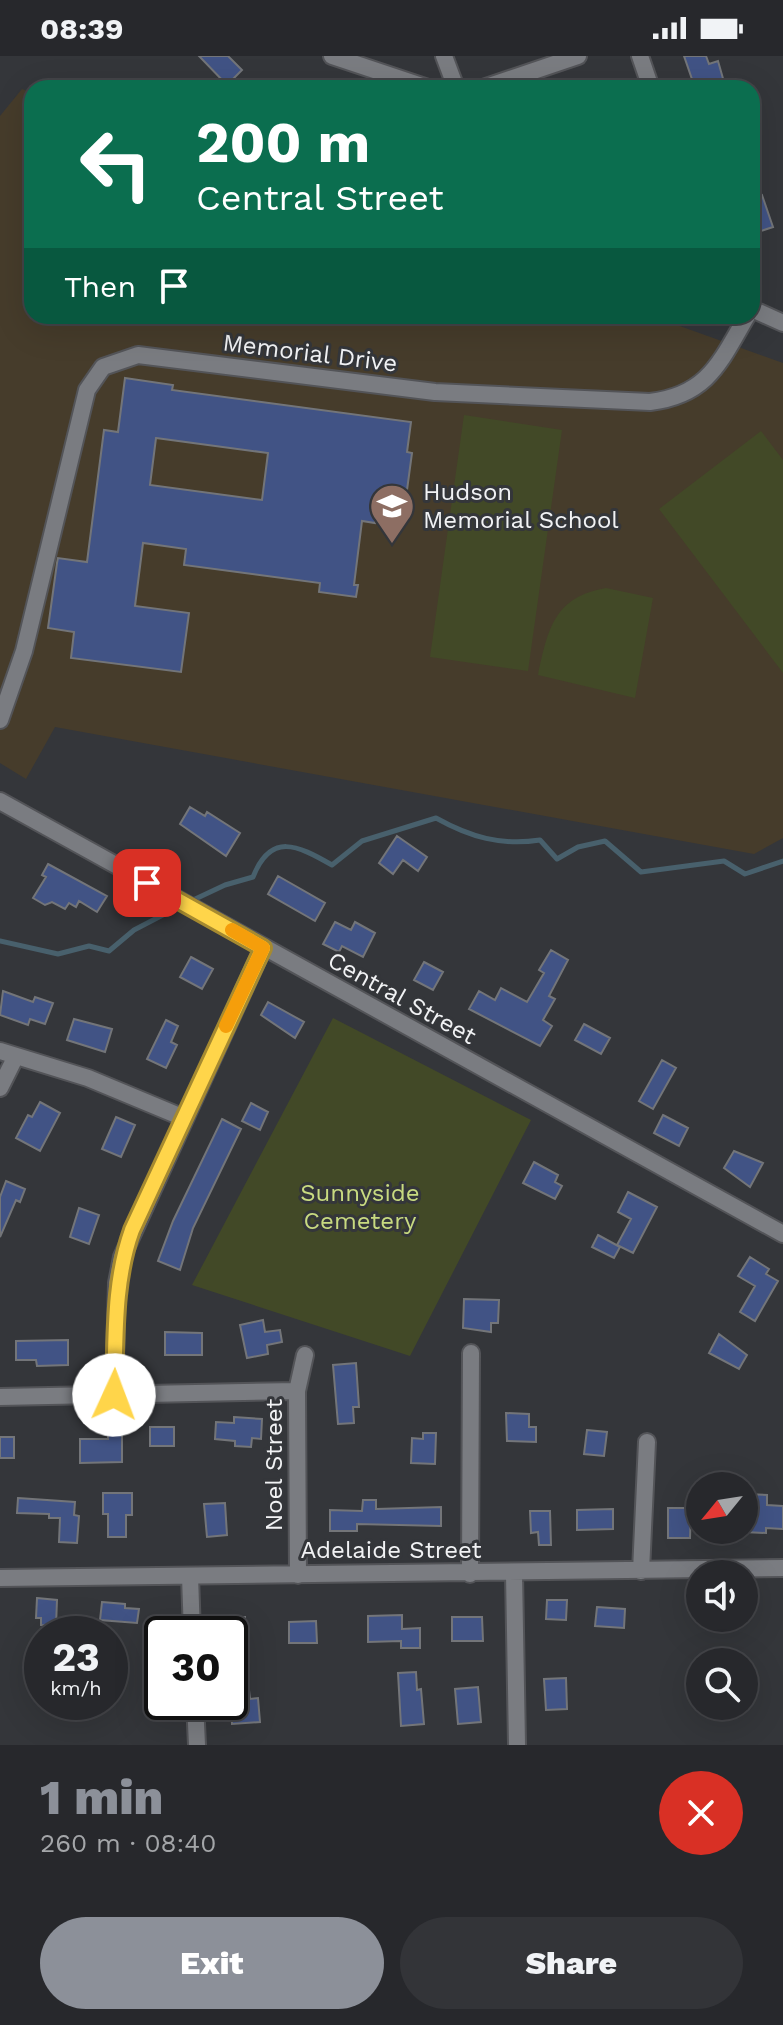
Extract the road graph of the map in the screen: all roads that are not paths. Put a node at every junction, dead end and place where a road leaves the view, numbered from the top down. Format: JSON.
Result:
{"nodes":[{"id":1,"x":332,"y":56,"type":"edge"},
{"id":2,"x":444,"y":56,"type":"edge"},
{"id":3,"x":578,"y":56,"type":"edge"},
{"id":4,"x":640,"y":56,"type":"edge"},
{"id":5,"x":404,"y":80,"type":"edge"},
{"id":6,"x":453,"y":80,"type":"edge"},
{"id":7,"x":507,"y":80,"type":"edge"},
{"id":8,"x":648,"y":80,"type":"edge"},
{"id":9,"x":760,"y":313,"type":"edge"},
{"id":10,"x":783,"y":323,"type":"edge"},
{"id":11,"x":742,"y":324,"type":"edge"},
{"id":12,"x":0,"y":720,"type":"edge"},
{"id":13,"x":0,"y":801,"type":"edge"},
{"id":14,"x":263,"y":948,"type":"junction"},
{"id":15,"x":8,"y":1053,"type":"edge"},
{"id":16,"x":0,"y":1088,"type":"edge"},
{"id":17,"x":184,"y":1118,"type":"junction"},
{"id":18,"x":783,"y":1234,"type":"edge"},
{"id":19,"x":471,"y":1353,"type":"dead end"},
{"id":20,"x":305,"y":1355,"type":"dead end"},
{"id":21,"x":297,"y":1391,"type":"junction"},
{"id":22,"x":114,"y":1395,"type":"junction"},
{"id":23,"x":0,"y":1397,"type":"edge"},
{"id":24,"x":647,"y":1442,"type":"dead end"},
{"id":25,"x":783,"y":1568,"type":"edge"},
{"id":26,"x":641,"y":1571,"type":"junction"},
{"id":27,"x":514,"y":1573,"type":"junction"},
{"id":28,"x":470,"y":1574,"type":"junction"},
{"id":29,"x":298,"y":1575,"type":"junction"},
{"id":30,"x":190,"y":1576,"type":"junction"},
{"id":31,"x":0,"y":1578,"type":"edge"},
{"id":32,"x":191,"y":1616,"type":"edge"},
{"id":33,"x":196,"y":1720,"type":"edge"},
{"id":34,"x":197,"y":1745,"type":"edge"},
{"id":35,"x":517,"y":1745,"type":"edge"}],
"edges":[{"from":1,"to":5,"type":"street"},
{"from":2,"to":6,"type":"street"},
{"from":3,"to":7,"type":"street"},
{"from":4,"to":8,"type":"street"},
{"from":9,"to":10,"type":"street"},
{"from":11,"to":12,"type":"street","name":"Memorial Drive"},
{"from":13,"to":14,"type":"street","name":"Central Street"},
{"from":14,"to":17,"type":"street"},
{"from":14,"to":18,"type":"street","name":"Central Street"},
{"from":15,"to":16,"type":"street"},
{"from":15,"to":17,"type":"street"},
{"from":17,"to":22,"type":"street"},
{"from":19,"to":28,"type":"street"},
{"from":20,"to":21,"type":"street","name":"Noel Street"},
{"from":21,"to":22,"type":"street"},
{"from":21,"to":29,"type":"street","name":"Noel Street"},
{"from":22,"to":23,"type":"street"},
{"from":24,"to":26,"type":"street"},
{"from":25,"to":26,"type":"street","name":"Adelaide Street"},
{"from":26,"to":27,"type":"street","name":"Adelaide Street"},
{"from":27,"to":28,"type":"street","name":"Adelaide Street"},
{"from":27,"to":35,"type":"street"},
{"from":28,"to":29,"type":"street","name":"Adelaide Street"},
{"from":29,"to":30,"type":"street","name":"Adelaide Street"},
{"from":30,"to":31,"type":"street","name":"Adelaide Street"},
{"from":30,"to":32,"type":"street"},
{"from":33,"to":34,"type":"street"}]}
